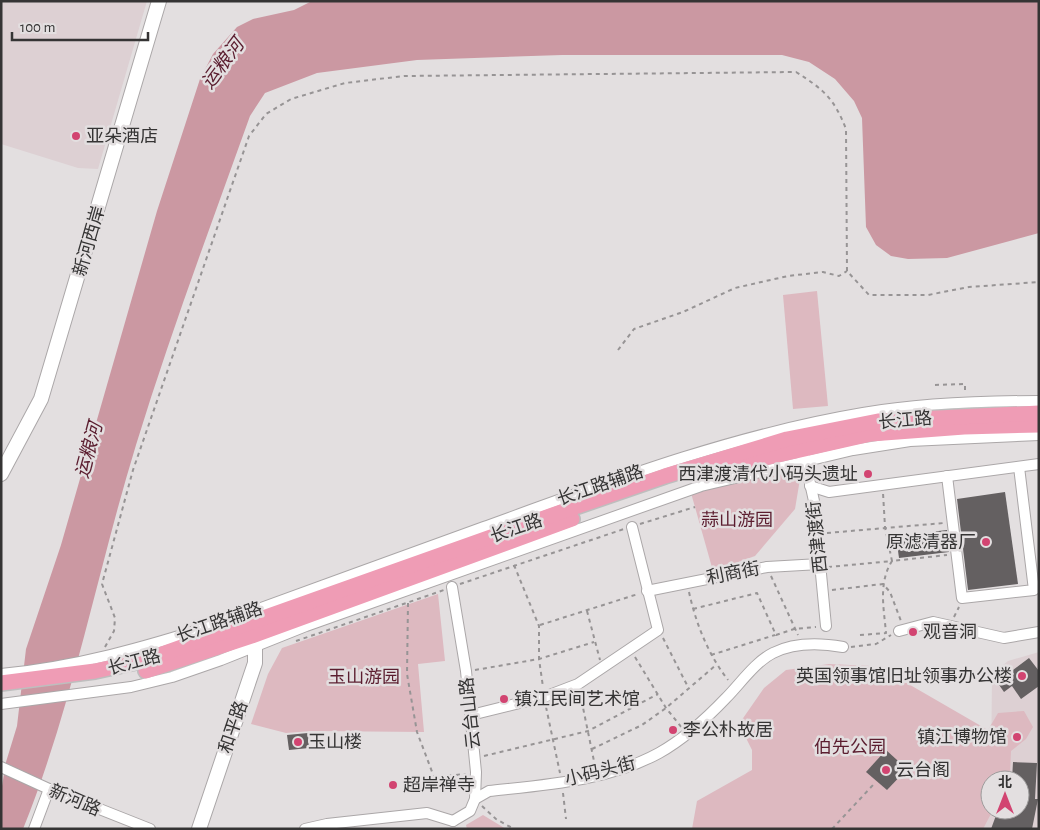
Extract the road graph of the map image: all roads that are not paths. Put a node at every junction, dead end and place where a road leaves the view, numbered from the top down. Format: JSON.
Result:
{"nodes":[{"id":1,"x":159,"y":1,"type":"edge"},
{"id":2,"x":1039,"y":401,"type":"edge"},
{"id":3,"x":1039,"y":413,"type":"edge"},
{"id":4,"x":1039,"y":425,"type":"edge"},
{"id":5,"x":1039,"y":435,"type":"edge"},
{"id":6,"x":803,"y":455,"type":"junction"},
{"id":7,"x":1039,"y":464,"type":"edge"},
{"id":8,"x":1019,"y":467,"type":"junction"},
{"id":9,"x":1,"y":474,"type":"edge"},
{"id":10,"x":947,"y":476,"type":"junction"},
{"id":11,"x":810,"y":486,"type":"junction"},
{"id":12,"x":632,"y":527,"type":"road end"},
{"id":13,"x":820,"y":564,"type":"junction"},
{"id":14,"x":452,"y":587,"type":"road end"},
{"id":15,"x":1036,"y":590,"type":"edge"},
{"id":16,"x":647,"y":591,"type":"junction"},
{"id":17,"x":826,"y":626,"type":"road end"},
{"id":18,"x":903,"y":630,"type":"road end"},
{"id":19,"x":1039,"y":632,"type":"edge"},
{"id":20,"x":252,"y":636,"type":"junction"},
{"id":21,"x":843,"y":647,"type":"road end"},
{"id":22,"x":1,"y":674,"type":"edge"},
{"id":23,"x":93,"y":676,"type":"junction"},
{"id":24,"x":10,"y":687,"type":"edge"},
{"id":25,"x":1,"y":704,"type":"edge"},
{"id":26,"x":471,"y":715,"type":"junction"},
{"id":27,"x":1,"y":767,"type":"edge"},
{"id":28,"x":47,"y":788,"type":"junction"},
{"id":29,"x":475,"y":799,"type":"junction"},
{"id":30,"x":455,"y":825,"type":"edge"},
{"id":31,"x":34,"y":829,"type":"edge"},
{"id":32,"x":150,"y":829,"type":"edge"},
{"id":33,"x":199,"y":829,"type":"edge"},
{"id":34,"x":305,"y":829,"type":"edge"}],
"edges":[{"from":1,"to":9,"type":"street","name":"新河西岸"},
{"from":2,"to":23,"type":"street","name":"长江路辅路"},
{"from":3,"to":20,"type":"main road","name":"长江路"},
{"from":4,"to":6,"type":"main road","name":"长江路"},
{"from":5,"to":6,"type":"street","name":"长江路辅路"},
{"from":6,"to":11,"type":"street","name":"西津渡街"},
{"from":6,"to":20,"type":"street","name":"长江路辅路"},
{"from":6,"to":20,"type":"main road","name":"长江路"},
{"from":7,"to":8,"type":"street"},
{"from":8,"to":10,"type":"street"},
{"from":8,"to":15,"type":"street"},
{"from":10,"to":11,"type":"street"},
{"from":10,"to":15,"type":"street"},
{"from":11,"to":13,"type":"street","name":"西津渡街"},
{"from":12,"to":16,"type":"street"},
{"from":13,"to":16,"type":"street","name":"利商街"},
{"from":13,"to":17,"type":"street","name":"西津渡街"},
{"from":14,"to":26,"type":"street","name":"云台山路"},
{"from":16,"to":26,"type":"street"},
{"from":18,"to":19,"type":"street"},
{"from":20,"to":23,"type":"main road","name":"长江路"},
{"from":20,"to":23,"type":"street","name":"长江路辅路"},
{"from":20,"to":33,"type":"street","name":"和平路"},
{"from":21,"to":29,"type":"street","name":"小码头街"},
{"from":22,"to":24,"type":"street","name":"长江路辅路"},
{"from":23,"to":24,"type":"main road","name":"长江路"},
{"from":23,"to":24,"type":"street","name":"长江路辅路"},
{"from":24,"to":25,"type":"street","name":"长江路辅路"},
{"from":26,"to":29,"type":"street","name":"云台山路"},
{"from":27,"to":28,"type":"street","name":"新河路"},
{"from":28,"to":31,"type":"street"},
{"from":28,"to":32,"type":"street","name":"新河路"},
{"from":29,"to":30,"type":"street"},
{"from":30,"to":34,"type":"street"}]}
